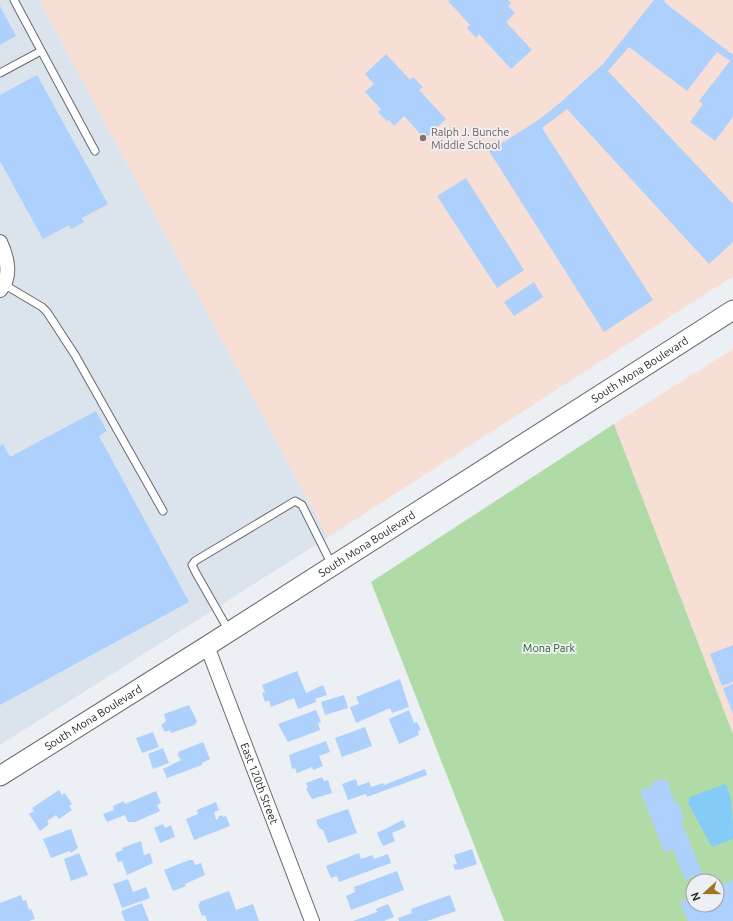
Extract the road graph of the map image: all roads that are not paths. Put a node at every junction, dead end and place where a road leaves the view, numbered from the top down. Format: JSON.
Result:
{"nodes":[{"id":1,"x":14,"y":0,"type":"edge"},
{"id":2,"x":41,"y":51,"type":"junction"},
{"id":3,"x":0,"y":73,"type":"edge"},
{"id":4,"x":94,"y":151,"type":"dead end"},
{"id":5,"x":0,"y":242,"type":"edge"},
{"id":6,"x":2,"y":288,"type":"edge"},
{"id":7,"x":733,"y":310,"type":"edge"},
{"id":8,"x":162,"y":511,"type":"dead end"},
{"id":9,"x":332,"y":565,"type":"junction"},
{"id":10,"x":229,"y":631,"type":"junction"},
{"id":11,"x":207,"y":646,"type":"junction"},
{"id":12,"x":0,"y":776,"type":"edge"},
{"id":13,"x":312,"y":921,"type":"edge"}],
"edges":[{"from":1,"to":2,"type":"lane"},
{"from":2,"to":3,"type":"lane"},
{"from":2,"to":4,"type":"lane"},
{"from":5,"to":6,"type":"street"},
{"from":6,"to":8,"type":"lane"},
{"from":7,"to":9,"type":"street","name":"South Mona Boulevard"},
{"from":9,"to":10,"type":"street","name":"South Mona Boulevard"},
{"from":9,"to":10,"type":"lane"},
{"from":10,"to":11,"type":"street","name":"South Mona Boulevard"},
{"from":11,"to":12,"type":"street","name":"South Mona Boulevard"},
{"from":11,"to":13,"type":"street","name":"East 120th Street"}]}
